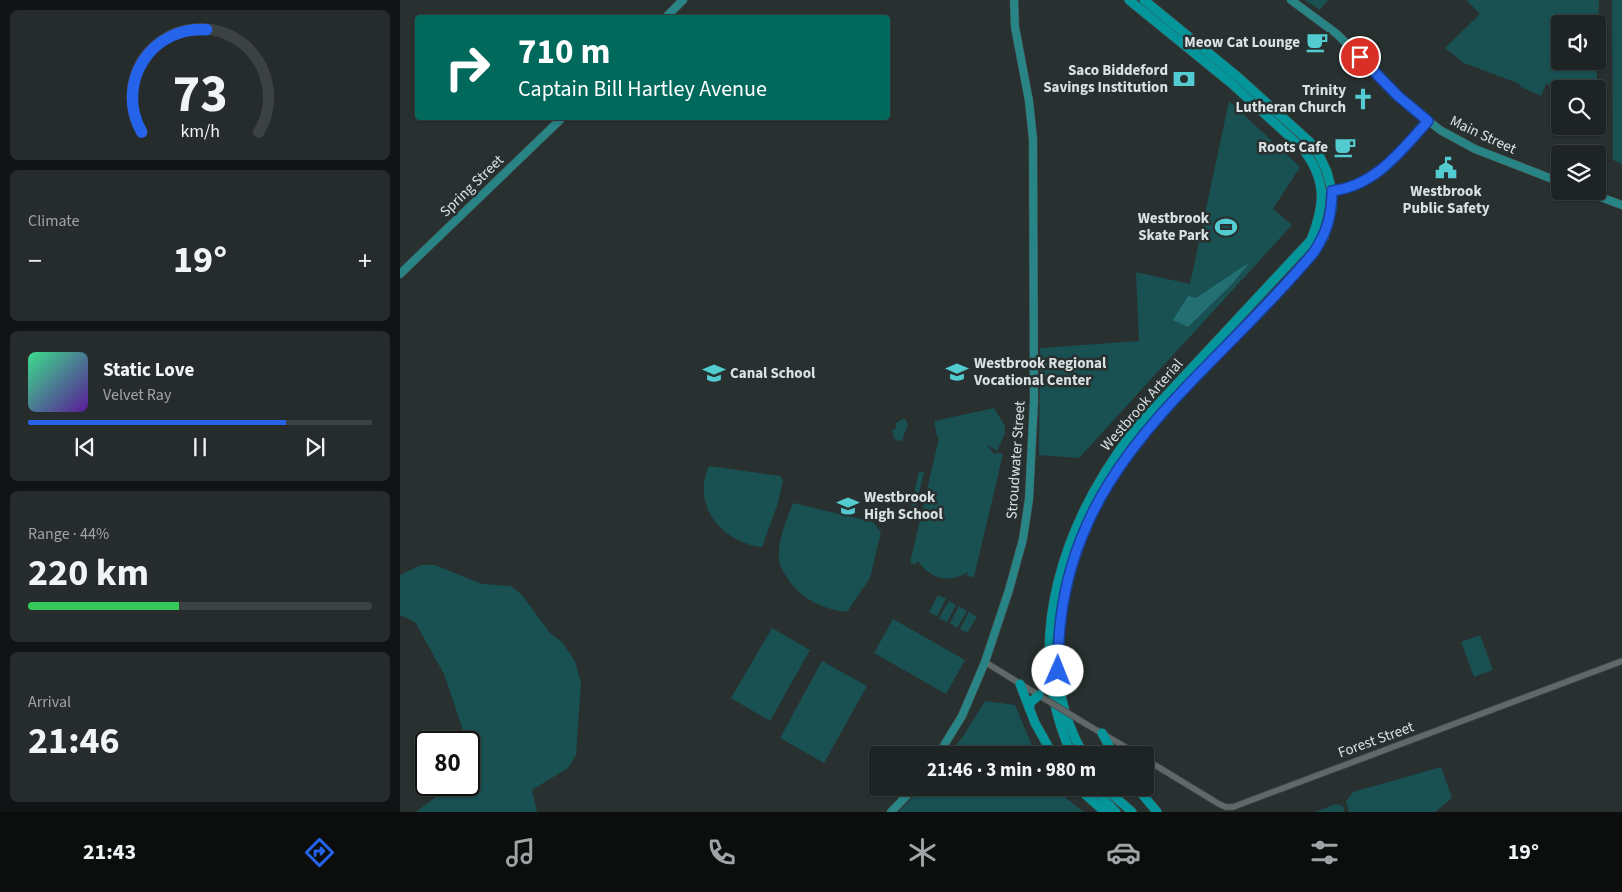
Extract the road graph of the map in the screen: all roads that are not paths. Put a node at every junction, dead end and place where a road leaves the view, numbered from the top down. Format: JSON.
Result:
{"nodes":[{"id":1,"x":683,"y":0,"type":"edge"},
{"id":2,"x":1014,"y":0,"type":"edge"},
{"id":3,"x":1129,"y":0,"type":"edge"},
{"id":4,"x":1144,"y":0,"type":"edge"},
{"id":5,"x":1290,"y":0,"type":"edge"},
{"id":6,"x":668,"y":15,"type":"edge"},
{"id":7,"x":560,"y":120,"type":"edge"},
{"id":8,"x":1428,"y":121,"type":"junction"},
{"id":9,"x":1551,"y":179,"type":"edge"},
{"id":10,"x":1332,"y":191,"type":"junction"},
{"id":11,"x":1322,"y":193,"type":"junction"},
{"id":12,"x":1606,"y":199,"type":"edge"},
{"id":13,"x":1622,"y":205,"type":"edge"},
{"id":14,"x":400,"y":274,"type":"edge"},
{"id":15,"x":1622,"y":661,"type":"edge"},
{"id":16,"x":985,"y":662,"type":"junction"},
{"id":17,"x":1020,"y":684,"type":"junction"},
{"id":18,"x":1042,"y":697,"type":"junction"},
{"id":19,"x":1029,"y":708,"type":"junction"},
{"id":20,"x":1102,"y":733,"type":"junction"},
{"id":21,"x":944,"y":746,"type":"edge"},
{"id":22,"x":1048,"y":746,"type":"edge"},
{"id":23,"x":1068,"y":746,"type":"edge"},
{"id":24,"x":1080,"y":746,"type":"edge"},
{"id":25,"x":1109,"y":746,"type":"edge"},
{"id":26,"x":1124,"y":746,"type":"edge"},
{"id":27,"x":1154,"y":764,"type":"edge"},
{"id":28,"x":906,"y":796,"type":"edge"},
{"id":29,"x":1087,"y":796,"type":"edge"},
{"id":30,"x":1101,"y":796,"type":"edge"},
{"id":31,"x":1114,"y":796,"type":"edge"},
{"id":32,"x":1143,"y":796,"type":"edge"},
{"id":33,"x":891,"y":812,"type":"edge"},
{"id":34,"x":1105,"y":812,"type":"edge"},
{"id":35,"x":1116,"y":812,"type":"edge"},
{"id":36,"x":1132,"y":812,"type":"edge"},
{"id":37,"x":1157,"y":812,"type":"edge"}],
"edges":[{"from":1,"to":6,"type":"main road"},
{"from":2,"to":16,"type":"main road","name":"Stroudwater Street"},
{"from":3,"to":11,"type":"highway"},
{"from":4,"to":10,"type":"highway"},
{"from":5,"to":8,"type":"main road","name":"Main Street"},
{"from":7,"to":14,"type":"main road","name":"Spring Street"},
{"from":8,"to":9,"type":"main road","name":"Main Street"},
{"from":8,"to":10,"type":"main road"},
{"from":10,"to":11,"type":"main road"},
{"from":10,"to":24,"type":"highway","name":"Westbrook Arterial"},
{"from":11,"to":23,"type":"highway","name":"Westbrook Arterial"},
{"from":12,"to":13,"type":"main road"},
{"from":15,"to":27,"type":"street","name":"Forest Street"},
{"from":16,"to":17,"type":"street"},
{"from":16,"to":21,"type":"main road","name":"Stroudwater Street"},
{"from":17,"to":18,"type":"street"},
{"from":17,"to":19,"type":"highway"},
{"from":18,"to":19,"type":"highway"},
{"from":18,"to":20,"type":"street","bridge":true},
{"from":19,"to":22,"type":"highway"},
{"from":20,"to":25,"type":"highway"},
{"from":20,"to":26,"type":"street"},
{"from":28,"to":33,"type":"main road"},
{"from":29,"to":34,"type":"highway"},
{"from":30,"to":35,"type":"highway"},
{"from":31,"to":36,"type":"highway"},
{"from":32,"to":37,"type":"highway"}]}
